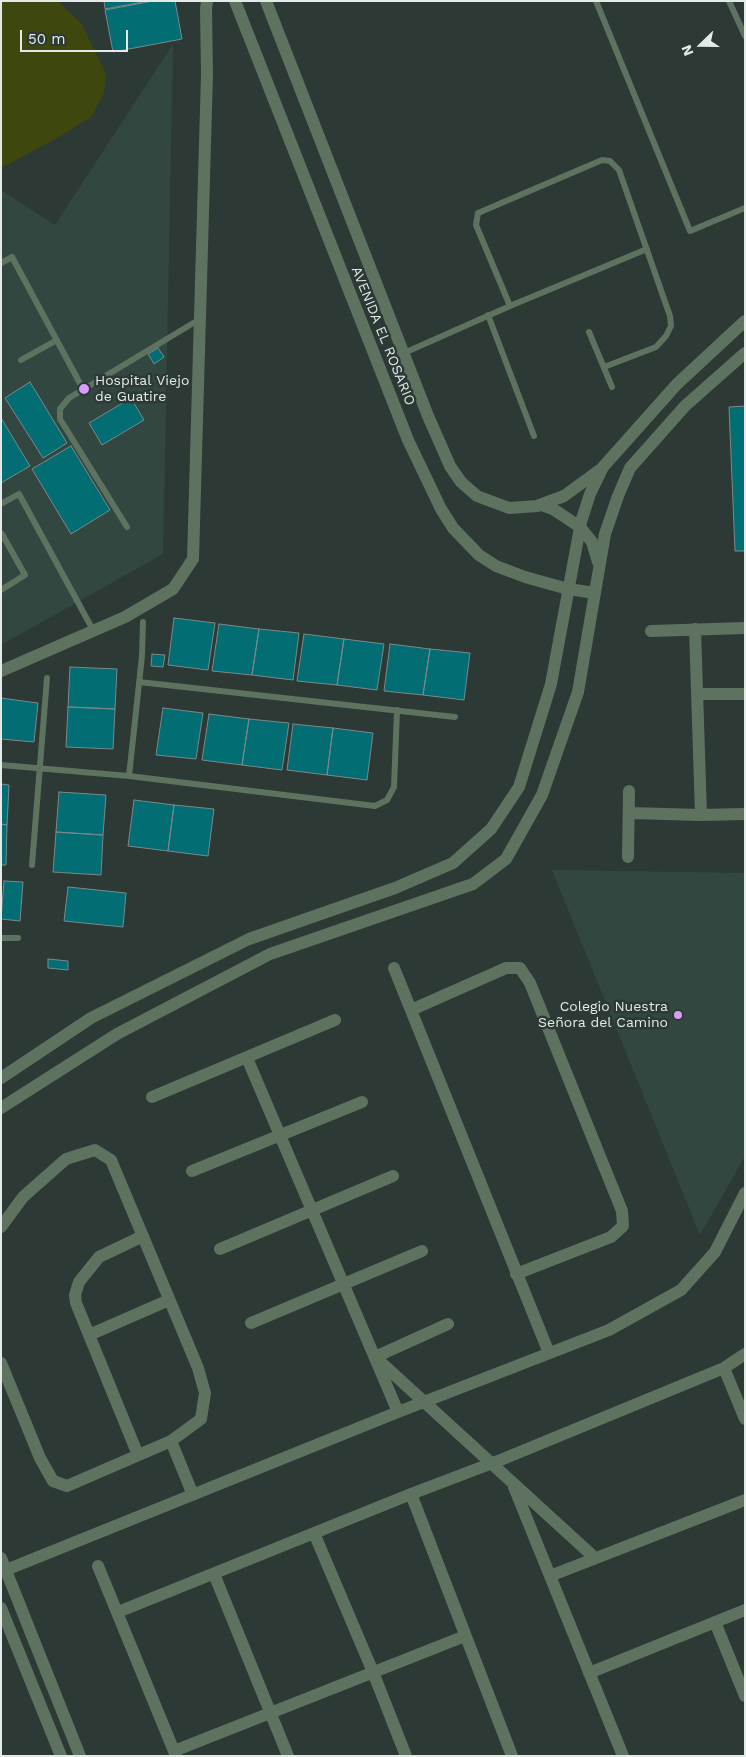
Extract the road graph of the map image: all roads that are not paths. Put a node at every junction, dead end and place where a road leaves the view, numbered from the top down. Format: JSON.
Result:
{"nodes":[{"id":1,"x":208,"y":1,"type":"edge"},
{"id":2,"x":235,"y":1,"type":"edge"},
{"id":3,"x":596,"y":1,"type":"edge"},
{"id":4,"x":729,"y":1,"type":"edge"},
{"id":5,"x":270,"y":2,"type":"edge"},
{"id":6,"x":745,"y":36,"type":"edge"},
{"id":7,"x":745,"y":208,"type":"edge"},
{"id":8,"x":647,"y":249,"type":"junction"},
{"id":9,"x":1,"y":263,"type":"edge"},
{"id":10,"x":510,"y":306,"type":"junction"},
{"id":11,"x":488,"y":315,"type":"junction"},
{"id":12,"x":201,"y":319,"type":"junction"},
{"id":13,"x":745,"y":321,"type":"edge"},
{"id":14,"x":589,"y":332,"type":"dead end"},
{"id":15,"x":56,"y":340,"type":"junction"},
{"id":16,"x":404,"y":353,"type":"junction"},
{"id":17,"x":745,"y":353,"type":"edge"},
{"id":18,"x":22,"y":360,"type":"dead end"},
{"id":19,"x":604,"y":367,"type":"junction"},
{"id":20,"x":612,"y":387,"type":"dead end"},
{"id":21,"x":83,"y":389,"type":"junction"},
{"id":22,"x":534,"y":436,"type":"dead end"},
{"id":23,"x":603,"y":467,"type":"junction"},
{"id":24,"x":1,"y":504,"type":"edge"},
{"id":25,"x":542,"y":505,"type":"junction"},
{"id":26,"x":127,"y":527,"type":"dead end"},
{"id":27,"x":580,"y":527,"type":"junction"},
{"id":28,"x":2,"y":534,"type":"edge"},
{"id":29,"x":599,"y":568,"type":"junction"},
{"id":30,"x":568,"y":588,"type":"junction"},
{"id":31,"x":1,"y":590,"type":"edge"},
{"id":32,"x":595,"y":593,"type":"junction"},
{"id":33,"x":143,"y":622,"type":"dead end"},
{"id":34,"x":745,"y":628,"type":"edge"},
{"id":35,"x":93,"y":630,"type":"junction"},
{"id":36,"x":695,"y":630,"type":"junction"},
{"id":37,"x":651,"y":631,"type":"dead end"},
{"id":38,"x":1,"y":671,"type":"edge"},
{"id":39,"x":47,"y":678,"type":"dead end"},
{"id":40,"x":139,"y":682,"type":"junction"},
{"id":41,"x":697,"y":694,"type":"junction"},
{"id":42,"x":745,"y":694,"type":"edge"},
{"id":43,"x":397,"y":710,"type":"junction"},
{"id":44,"x":455,"y":717,"type":"dead end"},
{"id":45,"x":1,"y":765,"type":"edge"},
{"id":46,"x":40,"y":768,"type":"junction"},
{"id":47,"x":129,"y":776,"type":"junction"},
{"id":48,"x":629,"y":791,"type":"dead end"},
{"id":49,"x":629,"y":814,"type":"junction"},
{"id":50,"x":745,"y":814,"type":"edge"},
{"id":51,"x":700,"y":815,"type":"junction"},
{"id":52,"x":628,"y":857,"type":"dead end"},
{"id":53,"x":32,"y":865,"type":"dead end"},
{"id":54,"x":1,"y":938,"type":"edge"},
{"id":55,"x":18,"y":938,"type":"dead end"},
{"id":56,"x":394,"y":968,"type":"dead end"},
{"id":57,"x":411,"y":1010,"type":"junction"},
{"id":58,"x":335,"y":1020,"type":"dead end"},
{"id":59,"x":247,"y":1058,"type":"junction"},
{"id":60,"x":1,"y":1078,"type":"edge"},
{"id":61,"x":152,"y":1097,"type":"dead end"},
{"id":62,"x":362,"y":1102,"type":"dead end"},
{"id":63,"x":1,"y":1108,"type":"edge"},
{"id":64,"x":280,"y":1136,"type":"junction"},
{"id":65,"x":192,"y":1171,"type":"dead end"},
{"id":66,"x":393,"y":1176,"type":"dead end"},
{"id":67,"x":745,"y":1193,"type":"edge"},
{"id":68,"x":312,"y":1209,"type":"junction"},
{"id":69,"x":1,"y":1227,"type":"edge"},
{"id":70,"x":143,"y":1236,"type":"junction"},
{"id":71,"x":220,"y":1249,"type":"dead end"},
{"id":72,"x":422,"y":1251,"type":"dead end"},
{"id":73,"x":516,"y":1274,"type":"junction"},
{"id":74,"x":344,"y":1284,"type":"junction"},
{"id":75,"x":169,"y":1300,"type":"junction"},
{"id":76,"x":251,"y":1322,"type":"dead end"},
{"id":77,"x":448,"y":1324,"type":"dead end"},
{"id":78,"x":89,"y":1334,"type":"junction"},
{"id":79,"x":549,"y":1353,"type":"junction"},
{"id":80,"x":745,"y":1354,"type":"edge"},
{"id":81,"x":375,"y":1357,"type":"junction"},
{"id":82,"x":1,"y":1363,"type":"edge"},
{"id":83,"x":724,"y":1368,"type":"junction"},
{"id":84,"x":424,"y":1402,"type":"junction"},
{"id":85,"x":398,"y":1412,"type":"junction"},
{"id":86,"x":745,"y":1419,"type":"edge"},
{"id":87,"x":171,"y":1441,"type":"junction"},
{"id":88,"x":138,"y":1455,"type":"junction"},
{"id":89,"x":497,"y":1461,"type":"junction"},
{"id":90,"x":513,"y":1484,"type":"junction"},
{"id":91,"x":411,"y":1494,"type":"junction"},
{"id":92,"x":193,"y":1495,"type":"junction"},
{"id":93,"x":745,"y":1500,"type":"edge"},
{"id":94,"x":314,"y":1533,"type":"junction"},
{"id":95,"x":1,"y":1558,"type":"edge"},
{"id":96,"x":595,"y":1558,"type":"junction"},
{"id":97,"x":98,"y":1566,"type":"dead end"},
{"id":98,"x":4,"y":1572,"type":"edge"},
{"id":99,"x":214,"y":1574,"type":"junction"},
{"id":100,"x":550,"y":1576,"type":"junction"},
{"id":101,"x":1,"y":1608,"type":"edge"},
{"id":102,"x":745,"y":1610,"type":"edge"},
{"id":103,"x":118,"y":1612,"type":"junction"},
{"id":104,"x":715,"y":1622,"type":"junction"},
{"id":105,"x":465,"y":1636,"type":"junction"},
{"id":106,"x":374,"y":1672,"type":"junction"},
{"id":107,"x":589,"y":1672,"type":"junction"},
{"id":108,"x":745,"y":1696,"type":"edge"},
{"id":109,"x":271,"y":1713,"type":"junction"},
{"id":110,"x":175,"y":1753,"type":"edge"},
{"id":111,"x":61,"y":1756,"type":"edge"},
{"id":112,"x":80,"y":1756,"type":"edge"},
{"id":113,"x":288,"y":1756,"type":"edge"},
{"id":114,"x":406,"y":1756,"type":"edge"},
{"id":115,"x":512,"y":1756,"type":"edge"},
{"id":116,"x":623,"y":1756,"type":"edge"}],
"edges":[{"from":1,"to":12,"type":"street"},
{"from":2,"to":30,"type":"street","name":"AVENIDA EL ROSARIO"},
{"from":3,"to":7,"type":"lane"},
{"from":4,"to":6,"type":"lane"},
{"from":5,"to":16,"type":"street","name":"AVENIDA EL ROSARIO"},
{"from":8,"to":10,"type":"lane"},
{"from":8,"to":10,"type":"lane"},
{"from":8,"to":19,"type":"lane"},
{"from":9,"to":15,"type":"lane"},
{"from":10,"to":11,"type":"lane"},
{"from":11,"to":16,"type":"lane"},
{"from":11,"to":22,"type":"lane"},
{"from":12,"to":21,"type":"lane"},
{"from":12,"to":35,"type":"street"},
{"from":13,"to":23,"type":"street"},
{"from":14,"to":19,"type":"lane"},
{"from":15,"to":18,"type":"lane"},
{"from":15,"to":21,"type":"lane"},
{"from":16,"to":25,"type":"street","name":"AVENIDA EL ROSARIO"},
{"from":17,"to":29,"type":"street"},
{"from":19,"to":20,"type":"lane"},
{"from":21,"to":26,"type":"lane"},
{"from":23,"to":25,"type":"street","name":"AVENIDA EL ROSARIO"},
{"from":23,"to":27,"type":"street"},
{"from":24,"to":35,"type":"lane"},
{"from":25,"to":27,"type":"street"},
{"from":27,"to":29,"type":"street"},
{"from":27,"to":30,"type":"street"},
{"from":28,"to":31,"type":"lane"},
{"from":29,"to":32,"type":"street"},
{"from":30,"to":32,"type":"street","name":"AVENIDA EL ROSARIO"},
{"from":30,"to":60,"type":"street"},
{"from":32,"to":63,"type":"street"},
{"from":33,"to":40,"type":"lane"},
{"from":34,"to":36,"type":"street"},
{"from":35,"to":38,"type":"street"},
{"from":36,"to":37,"type":"street"},
{"from":36,"to":41,"type":"street"},
{"from":39,"to":46,"type":"lane"},
{"from":40,"to":43,"type":"lane"},
{"from":40,"to":47,"type":"lane"},
{"from":41,"to":42,"type":"street"},
{"from":41,"to":51,"type":"street"},
{"from":43,"to":44,"type":"lane"},
{"from":43,"to":47,"type":"lane"},
{"from":45,"to":46,"type":"lane"},
{"from":46,"to":47,"type":"lane"},
{"from":46,"to":53,"type":"lane"},
{"from":48,"to":49,"type":"street"},
{"from":49,"to":51,"type":"street"},
{"from":49,"to":52,"type":"street"},
{"from":50,"to":51,"type":"street"},
{"from":54,"to":55,"type":"lane"},
{"from":56,"to":57,"type":"street"},
{"from":57,"to":73,"type":"street"},
{"from":57,"to":73,"type":"street"},
{"from":58,"to":59,"type":"street"},
{"from":59,"to":61,"type":"street"},
{"from":59,"to":64,"type":"street"},
{"from":62,"to":64,"type":"street"},
{"from":64,"to":65,"type":"street"},
{"from":64,"to":68,"type":"street"},
{"from":66,"to":68,"type":"street"},
{"from":67,"to":79,"type":"street"},
{"from":68,"to":71,"type":"street"},
{"from":68,"to":74,"type":"street"},
{"from":69,"to":70,"type":"street"},
{"from":70,"to":75,"type":"street"},
{"from":70,"to":78,"type":"street"},
{"from":72,"to":74,"type":"street"},
{"from":73,"to":79,"type":"street"},
{"from":74,"to":76,"type":"street"},
{"from":74,"to":81,"type":"street"},
{"from":75,"to":78,"type":"street"},
{"from":75,"to":87,"type":"street"},
{"from":77,"to":81,"type":"street"},
{"from":78,"to":88,"type":"street"},
{"from":79,"to":84,"type":"street"},
{"from":80,"to":83,"type":"street"},
{"from":81,"to":84,"type":"street"},
{"from":81,"to":85,"type":"street"},
{"from":82,"to":88,"type":"street"},
{"from":83,"to":86,"type":"street"},
{"from":83,"to":89,"type":"street"},
{"from":84,"to":85,"type":"street"},
{"from":84,"to":89,"type":"street"},
{"from":85,"to":92,"type":"street"},
{"from":87,"to":88,"type":"street"},
{"from":87,"to":92,"type":"street"},
{"from":89,"to":90,"type":"street"},
{"from":89,"to":91,"type":"street"},
{"from":90,"to":96,"type":"street"},
{"from":90,"to":100,"type":"street"},
{"from":91,"to":94,"type":"street"},
{"from":91,"to":105,"type":"street"},
{"from":92,"to":98,"type":"street"},
{"from":93,"to":96,"type":"street"},
{"from":94,"to":99,"type":"street"},
{"from":94,"to":106,"type":"street"},
{"from":95,"to":98,"type":"street"},
{"from":96,"to":100,"type":"street"},
{"from":97,"to":103,"type":"street"},
{"from":98,"to":112,"type":"street"},
{"from":99,"to":103,"type":"street"},
{"from":99,"to":109,"type":"street"},
{"from":100,"to":107,"type":"street"},
{"from":101,"to":111,"type":"street"},
{"from":102,"to":104,"type":"street"},
{"from":103,"to":110,"type":"street"},
{"from":104,"to":107,"type":"street"},
{"from":104,"to":108,"type":"street"},
{"from":105,"to":106,"type":"street"},
{"from":105,"to":115,"type":"street"},
{"from":106,"to":109,"type":"street"},
{"from":106,"to":114,"type":"street"},
{"from":107,"to":116,"type":"street"},
{"from":109,"to":110,"type":"street"},
{"from":109,"to":113,"type":"street"}]}
